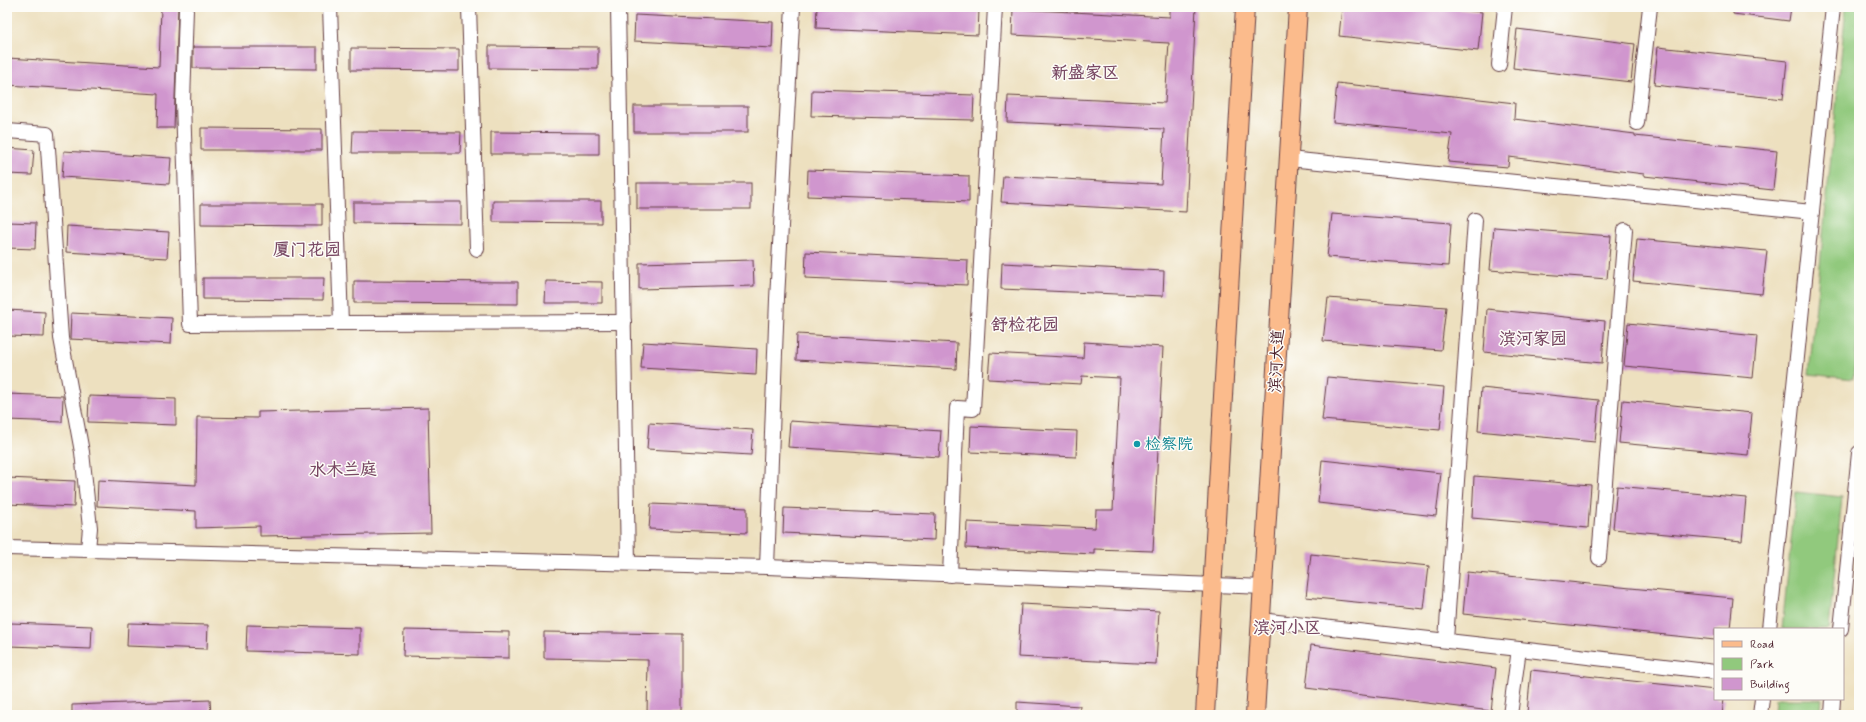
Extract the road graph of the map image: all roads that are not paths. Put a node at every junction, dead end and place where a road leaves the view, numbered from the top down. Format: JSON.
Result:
{"nodes":[{"id":1,"x":330,"y":7,"type":"edge"},
{"id":2,"x":469,"y":7,"type":"edge"},
{"id":3,"x":618,"y":7,"type":"edge"},
{"id":4,"x":793,"y":7,"type":"edge"},
{"id":5,"x":995,"y":7,"type":"edge"},
{"id":6,"x":1245,"y":7,"type":"edge"},
{"id":7,"x":1298,"y":7,"type":"edge"},
{"id":8,"x":1505,"y":7,"type":"edge"},
{"id":9,"x":1650,"y":7,"type":"edge"},
{"id":10,"x":1833,"y":7,"type":"edge"},
{"id":11,"x":186,"y":9,"type":"dead end"},
{"id":12,"x":1499,"y":65,"type":"dead end"},
{"id":13,"x":1637,"y":124,"type":"dead end"},
{"id":14,"x":7,"y":131,"type":"edge"},
{"id":15,"x":1289,"y":159,"type":"junction"},
{"id":16,"x":1812,"y":212,"type":"junction"},
{"id":17,"x":1475,"y":220,"type":"dead end"},
{"id":18,"x":1625,"y":230,"type":"dead end"},
{"id":19,"x":477,"y":249,"type":"dead end"},
{"id":20,"x":624,"y":322,"type":"junction"},
{"id":21,"x":341,"y":323,"type":"junction"},
{"id":22,"x":1859,"y":453,"type":"edge"},
{"id":23,"x":7,"y":548,"type":"edge"},
{"id":24,"x":88,"y":549,"type":"junction"},
{"id":25,"x":1599,"y":558,"type":"dead end"},
{"id":26,"x":628,"y":563,"type":"junction"},
{"id":27,"x":767,"y":567,"type":"junction"},
{"id":28,"x":950,"y":575,"type":"junction"},
{"id":29,"x":1212,"y":585,"type":"junction"},
{"id":30,"x":1264,"y":587,"type":"junction"},
{"id":31,"x":1260,"y":620,"type":"junction"},
{"id":32,"x":1769,"y":628,"type":"edge"},
{"id":33,"x":1841,"y":628,"type":"edge"},
{"id":34,"x":1446,"y":640,"type":"junction"},
{"id":35,"x":1519,"y":649,"type":"junction"},
{"id":36,"x":1714,"y":672,"type":"edge"},
{"id":37,"x":1762,"y":700,"type":"edge"},
{"id":38,"x":1833,"y":700,"type":"edge"},
{"id":39,"x":1205,"y":715,"type":"edge"},
{"id":40,"x":1255,"y":715,"type":"edge"},
{"id":41,"x":1510,"y":715,"type":"edge"},
{"id":42,"x":1760,"y":715,"type":"edge"},
{"id":43,"x":1832,"y":715,"type":"edge"}],
"edges":[{"from":1,"to":21,"type":"street"},
{"from":2,"to":19,"type":"street"},
{"from":3,"to":20,"type":"street"},
{"from":4,"to":27,"type":"street"},
{"from":5,"to":28,"type":"street"},
{"from":6,"to":29,"type":"main road"},
{"from":7,"to":15,"type":"main road","name":"滨河大道"},
{"from":8,"to":12,"type":"street"},
{"from":9,"to":13,"type":"street"},
{"from":10,"to":16,"type":"street"},
{"from":11,"to":21,"type":"street"},
{"from":14,"to":24,"type":"street"},
{"from":15,"to":16,"type":"street"},
{"from":15,"to":30,"type":"main road","name":"滨河大道"},
{"from":16,"to":32,"type":"street"},
{"from":17,"to":34,"type":"street"},
{"from":18,"to":25,"type":"street"},
{"from":20,"to":21,"type":"street"},
{"from":20,"to":26,"type":"street"},
{"from":22,"to":33,"type":"street"},
{"from":23,"to":24,"type":"street"},
{"from":24,"to":26,"type":"street"},
{"from":26,"to":27,"type":"street"},
{"from":27,"to":28,"type":"street"},
{"from":28,"to":29,"type":"street"},
{"from":29,"to":30,"type":"street"},
{"from":29,"to":39,"type":"main road"},
{"from":30,"to":31,"type":"main road","name":"滨河大道"},
{"from":31,"to":34,"type":"street"},
{"from":31,"to":40,"type":"main road","name":"滨河大道"},
{"from":34,"to":35,"type":"street"},
{"from":35,"to":36,"type":"street"},
{"from":35,"to":41,"type":"street"},
{"from":37,"to":42,"type":"street"},
{"from":38,"to":43,"type":"street"}]}
